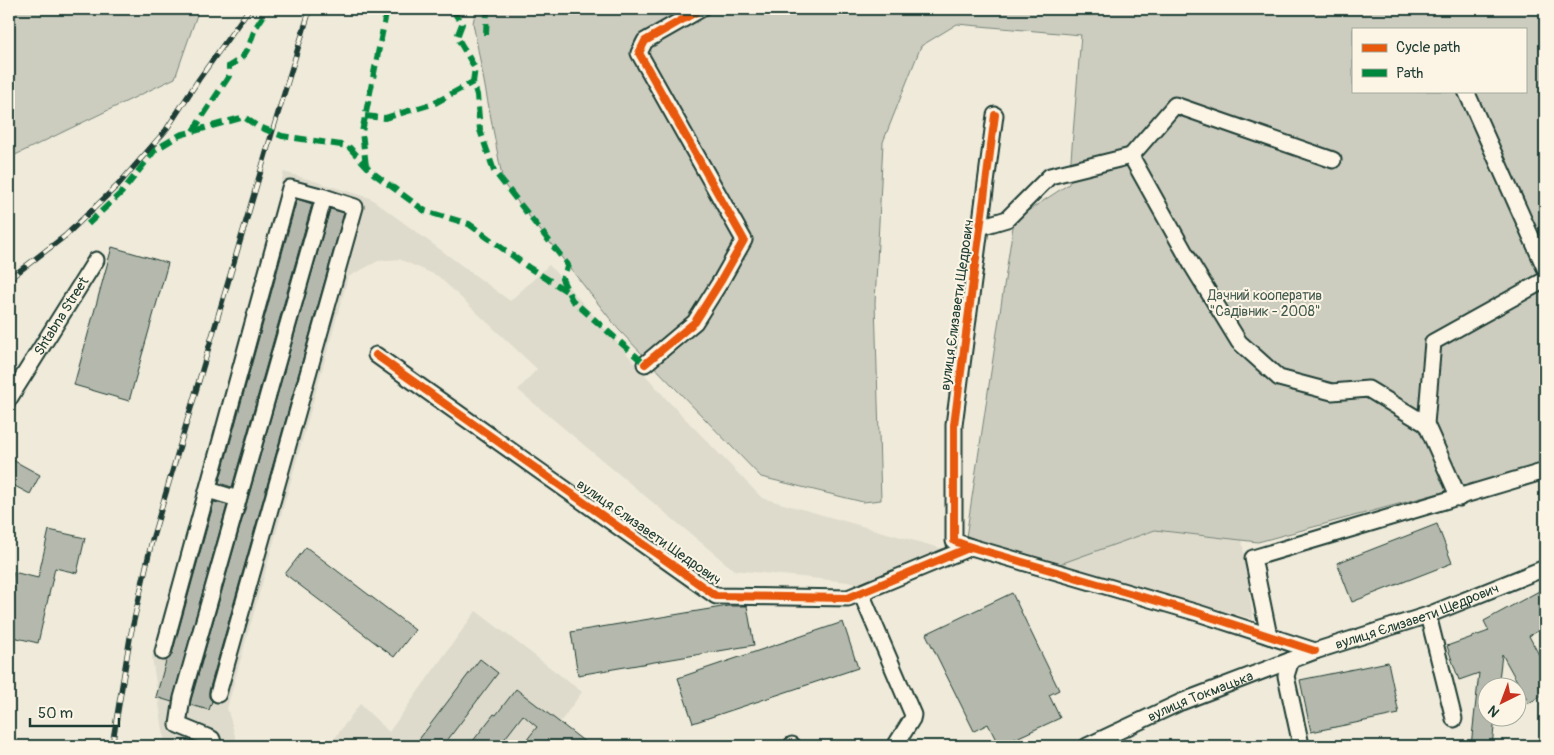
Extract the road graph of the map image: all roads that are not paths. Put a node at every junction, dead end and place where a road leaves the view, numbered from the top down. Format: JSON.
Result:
{"nodes":[{"id":1,"x":701,"y":9,"type":"edge"},
{"id":2,"x":1466,"y":92,"type":"edge"},
{"id":3,"x":995,"y":115,"type":"dead end"},
{"id":4,"x":1131,"y":156,"type":"junction"},
{"id":5,"x":1333,"y":160,"type":"dead end"},
{"id":6,"x":324,"y":197,"type":"junction"},
{"id":7,"x":980,"y":227,"type":"junction"},
{"id":8,"x":96,"y":260,"type":"dead end"},
{"id":9,"x":1545,"y":268,"type":"edge"},
{"id":10,"x":1545,"y":280,"type":"edge"},
{"id":11,"x":376,"y":355,"type":"dead end"},
{"id":12,"x":645,"y":364,"type":"dead end"},
{"id":13,"x":9,"y":399,"type":"edge"},
{"id":14,"x":1426,"y":424,"type":"junction"},
{"id":15,"x":1545,"y":471,"type":"edge"},
{"id":16,"x":208,"y":490,"type":"junction"},
{"id":17,"x":1459,"y":498,"type":"junction"},
{"id":18,"x":238,"y":499,"type":"junction"},
{"id":19,"x":971,"y":547,"type":"junction"},
{"id":20,"x":1545,"y":568,"type":"edge"},
{"id":21,"x":861,"y":593,"type":"junction"},
{"id":22,"x":1428,"y":615,"type":"junction"},
{"id":23,"x":1269,"y":636,"type":"junction"},
{"id":24,"x":1315,"y":651,"type":"junction"},
{"id":25,"x":163,"y":652,"type":"dead end"},
{"id":26,"x":1291,"y":660,"type":"junction"},
{"id":27,"x":218,"y":694,"type":"dead end"},
{"id":28,"x":1454,"y":719,"type":"dead end"},
{"id":29,"x":1301,"y":745,"type":"dead end"},
{"id":30,"x":214,"y":746,"type":"edge"},
{"id":31,"x":895,"y":746,"type":"edge"},
{"id":32,"x":1087,"y":746,"type":"edge"}],
"edges":[{"from":1,"to":12,"type":"street"},
{"from":2,"to":9,"type":"street"},
{"from":3,"to":7,"type":"street","name":"вулиця Єлизавети Щедрович"},
{"from":4,"to":5,"type":"street"},
{"from":4,"to":7,"type":"street"},
{"from":4,"to":14,"type":"street"},
{"from":6,"to":16,"type":"street"},
{"from":6,"to":18,"type":"street"},
{"from":6,"to":27,"type":"street"},
{"from":7,"to":19,"type":"street","name":"вулиця Єлизавети Щедрович"},
{"from":8,"to":13,"type":"street","name":"Shtabna Street"},
{"from":10,"to":14,"type":"street"},
{"from":11,"to":21,"type":"street","name":"вулиця Єлизавети Щедрович"},
{"from":14,"to":17,"type":"street"},
{"from":15,"to":17,"type":"street"},
{"from":16,"to":18,"type":"street"},
{"from":16,"to":25,"type":"street"},
{"from":17,"to":23,"type":"street"},
{"from":18,"to":30,"type":"street"},
{"from":19,"to":21,"type":"street","name":"вулиця Єлизавети Щедрович"},
{"from":19,"to":23,"type":"street","name":"вулиця Єлизавети Щедрович"},
{"from":20,"to":22,"type":"street","name":"вулиця Єлизавети Щедрович"},
{"from":21,"to":31,"type":"street"},
{"from":22,"to":24,"type":"street","name":"вулиця Єлизавети Щедрович"},
{"from":22,"to":28,"type":"street"},
{"from":23,"to":24,"type":"street","name":"вулиця Єлизавети Щедрович"},
{"from":24,"to":26,"type":"street","name":"вулиця Токмацька"},
{"from":26,"to":29,"type":"street"},
{"from":26,"to":32,"type":"street","name":"вулиця Токмацька"}]}
